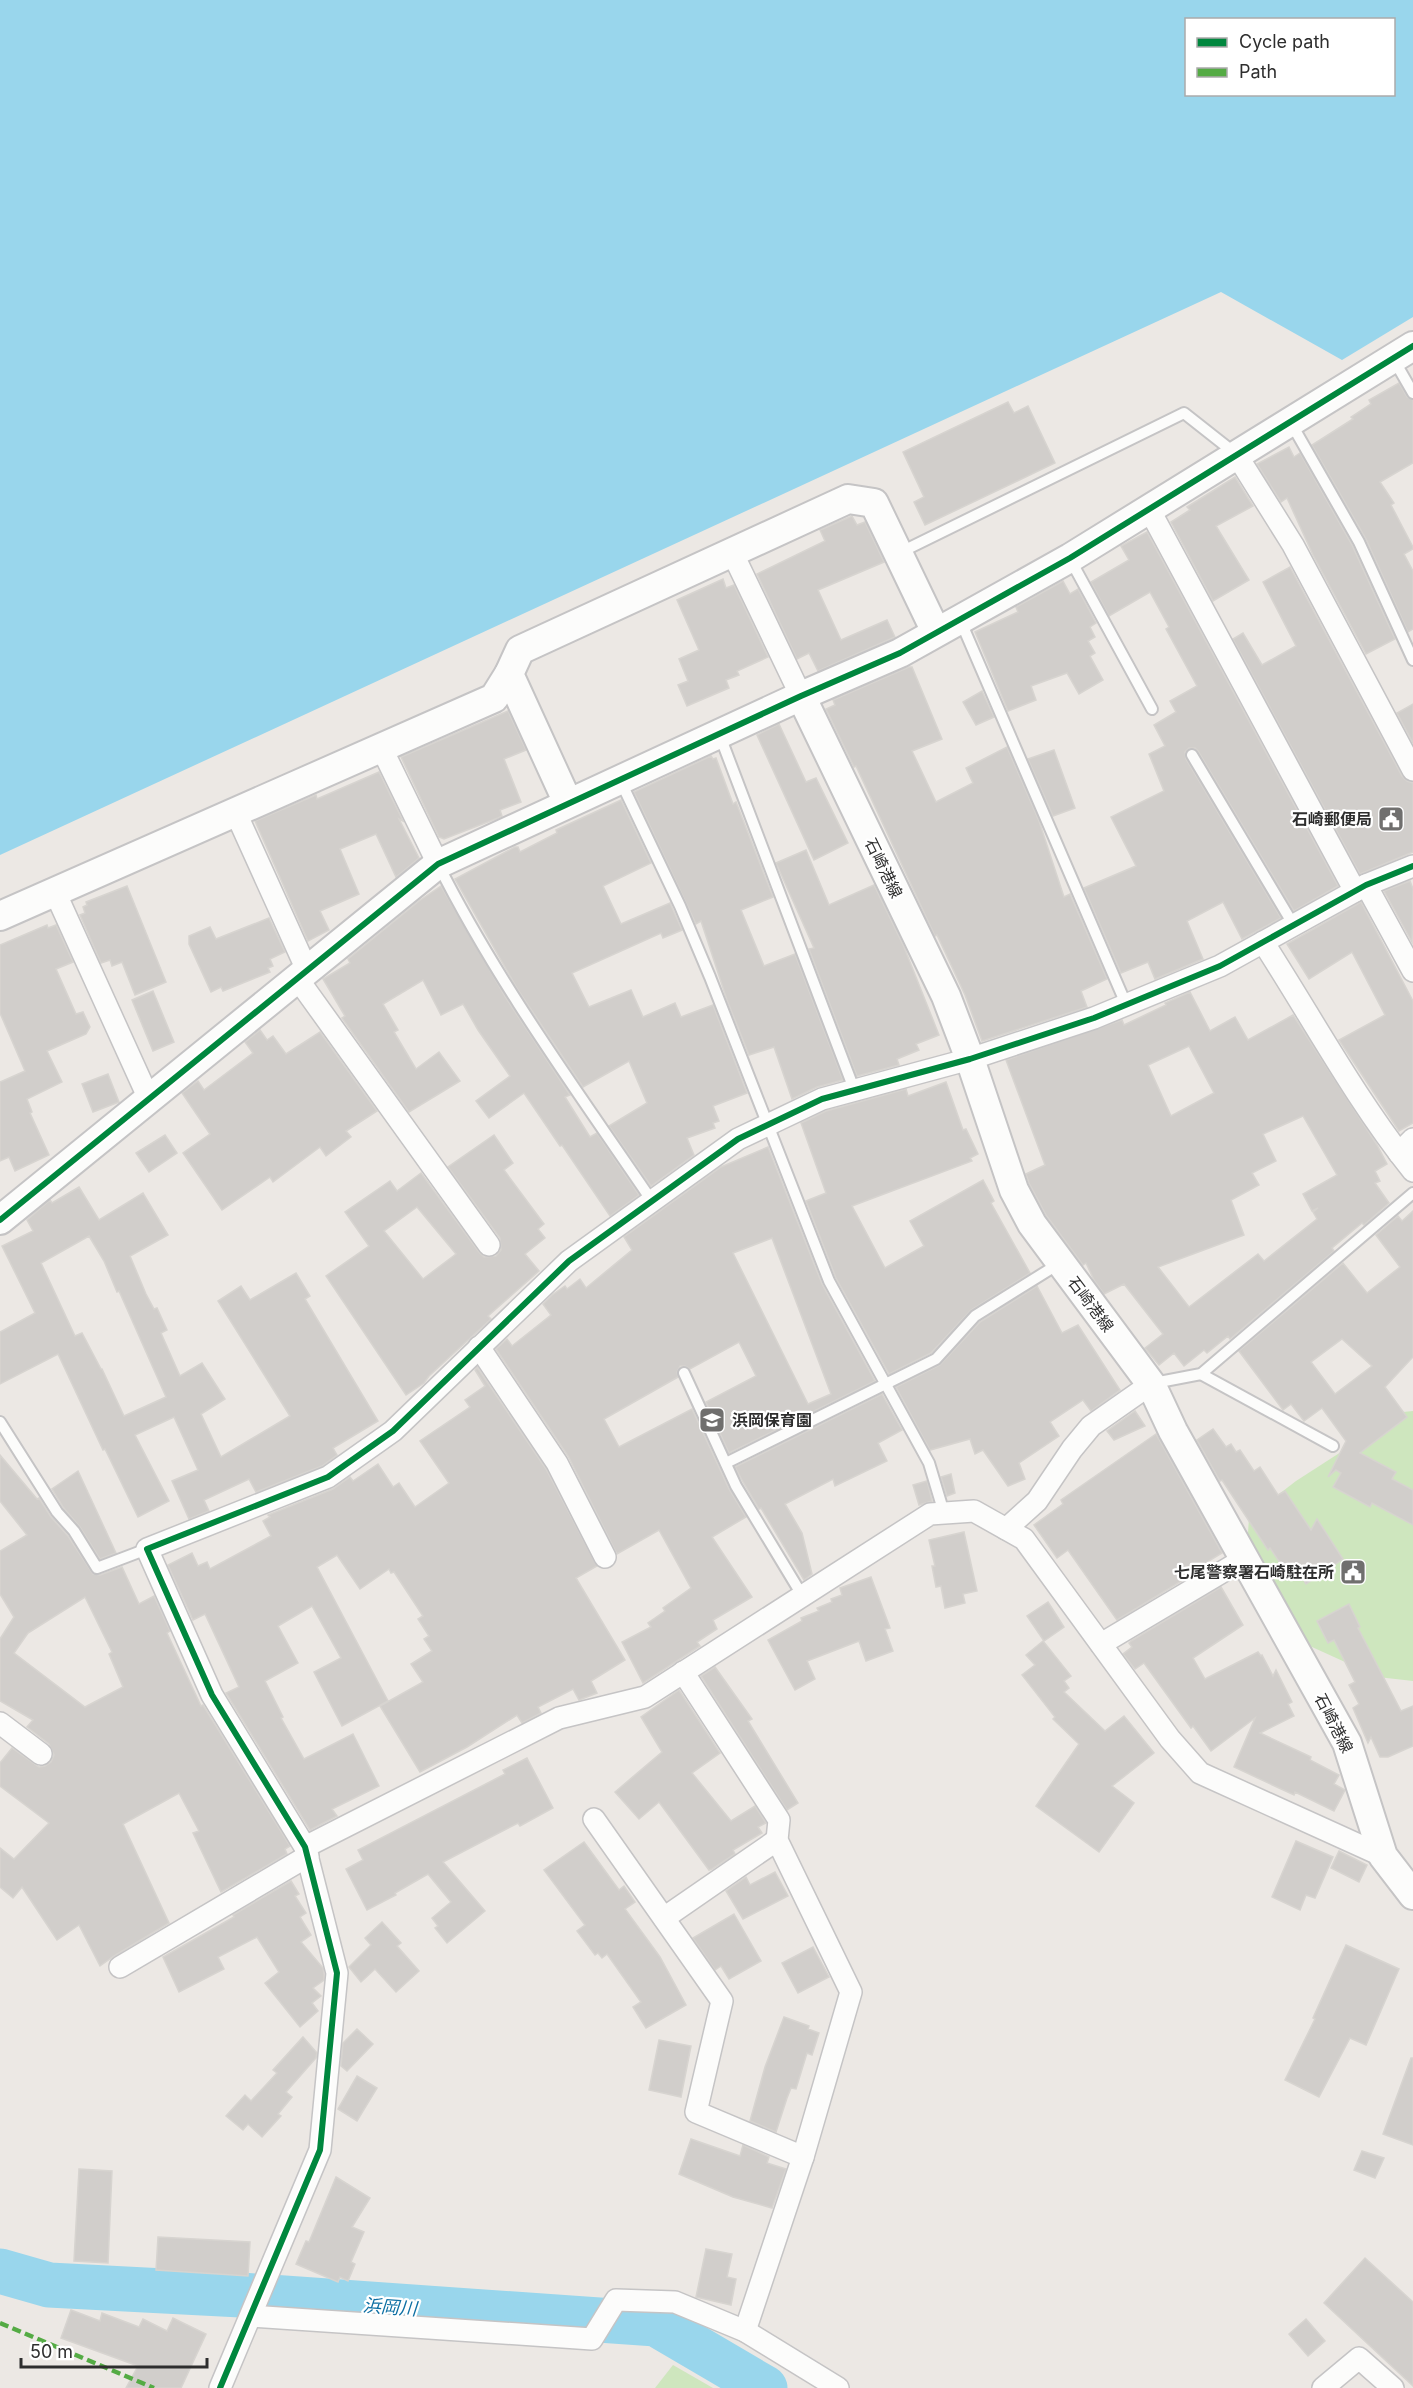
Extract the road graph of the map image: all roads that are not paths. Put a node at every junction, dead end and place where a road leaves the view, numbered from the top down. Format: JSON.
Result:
{"nodes":[{"id":1,"x":1403,"y":352,"type":"edge"},
{"id":2,"x":1413,"y":393,"type":"edge"},
{"id":3,"x":1290,"y":421,"type":"junction"},
{"id":4,"x":1236,"y":454,"type":"junction"},
{"id":5,"x":1149,"y":509,"type":"junction"},
{"id":6,"x":732,"y":552,"type":"junction"},
{"id":7,"x":898,"y":553,"type":"junction"},
{"id":8,"x":1070,"y":558,"type":"junction"},
{"id":9,"x":948,"y":626,"type":"junction"},
{"id":10,"x":1413,"y":660,"type":"edge"},
{"id":11,"x":509,"y":674,"type":"junction"},
{"id":12,"x":801,"y":696,"type":"junction"},
{"id":13,"x":1152,"y":709,"type":"dead end"},
{"id":14,"x":719,"y":734,"type":"junction"},
{"id":15,"x":381,"y":747,"type":"junction"},
{"id":16,"x":1191,"y":755,"type":"dead end"},
{"id":17,"x":1413,"y":770,"type":"edge"},
{"id":18,"x":620,"y":779,"type":"junction"},
{"id":19,"x":568,"y":803,"type":"junction"},
{"id":20,"x":236,"y":811,"type":"junction"},
{"id":21,"x":438,"y":864,"type":"junction"},
{"id":22,"x":1413,"y":866,"type":"edge"},
{"id":23,"x":1360,"y":888,"type":"junction"},
{"id":24,"x":55,"y":892,"type":"junction"},
{"id":25,"x":0,"y":916,"type":"edge"},
{"id":26,"x":1293,"y":924,"type":"junction"},
{"id":27,"x":1263,"y":942,"type":"junction"},
{"id":28,"x":1413,"y":971,"type":"edge"},
{"id":29,"x":302,"y":974,"type":"junction"},
{"id":30,"x":1126,"y":1004,"type":"junction"},
{"id":31,"x":970,"y":1059,"type":"junction"},
{"id":32,"x":854,"y":1089,"type":"junction"},
{"id":33,"x":148,"y":1099,"type":"junction"},
{"id":34,"x":767,"y":1125,"type":"junction"},
{"id":35,"x":1406,"y":1146,"type":"edge"},
{"id":36,"x":1413,"y":1171,"type":"edge"},
{"id":37,"x":1413,"y":1193,"type":"edge"},
{"id":38,"x":652,"y":1201,"type":"junction"},
{"id":39,"x":0,"y":1220,"type":"edge"},
{"id":40,"x":489,"y":1245,"type":"dead end"},
{"id":41,"x":1060,"y":1263,"type":"junction"},
{"id":42,"x":479,"y":1347,"type":"junction"},
{"id":43,"x":684,"y":1372,"type":"dead end"},
{"id":44,"x":1201,"y":1374,"type":"junction"},
{"id":45,"x":885,"y":1384,"type":"junction"},
{"id":46,"x":1150,"y":1384,"type":"junction"},
{"id":47,"x":0,"y":1422,"type":"edge"},
{"id":48,"x":1333,"y":1446,"type":"dead end"},
{"id":49,"x":726,"y":1463,"type":"junction"},
{"id":50,"x":944,"y":1513,"type":"junction"},
{"id":51,"x":1006,"y":1529,"type":"junction"},
{"id":52,"x":147,"y":1549,"type":"junction"},
{"id":53,"x":605,"y":1557,"type":"dead end"},
{"id":54,"x":1244,"y":1559,"type":"junction"},
{"id":55,"x":802,"y":1595,"type":"junction"},
{"id":56,"x":1101,"y":1644,"type":"junction"},
{"id":57,"x":683,"y":1672,"type":"junction"},
{"id":58,"x":0,"y":1723,"type":"edge"},
{"id":59,"x":41,"y":1754,"type":"dead end"},
{"id":60,"x":594,"y":1819,"type":"dead end"},
{"id":61,"x":777,"y":1840,"type":"junction"},
{"id":62,"x":306,"y":1851,"type":"junction"},
{"id":63,"x":1383,"y":1856,"type":"junction"},
{"id":64,"x":1413,"y":1894,"type":"edge"},
{"id":65,"x":664,"y":1918,"type":"junction"},
{"id":66,"x":120,"y":1967,"type":"dead end"},
{"id":67,"x":803,"y":2157,"type":"junction"},
{"id":68,"x":255,"y":2304,"type":"junction"},
{"id":69,"x":745,"y":2331,"type":"junction"},
{"id":70,"x":219,"y":2388,"type":"edge"},
{"id":71,"x":838,"y":2388,"type":"edge"},
{"id":72,"x":1323,"y":2388,"type":"edge"},
{"id":73,"x":1393,"y":2388,"type":"edge"}],
"edges":[{"from":1,"to":2,"type":"lane"},
{"from":1,"to":3,"type":"street"},
{"from":3,"to":4,"type":"street"},
{"from":3,"to":10,"type":"lane"},
{"from":4,"to":5,"type":"street"},
{"from":4,"to":7,"type":"lane"},
{"from":4,"to":17,"type":"street"},
{"from":5,"to":8,"type":"street"},
{"from":5,"to":23,"type":"street"},
{"from":6,"to":7,"type":"street"},
{"from":6,"to":11,"type":"street"},
{"from":6,"to":12,"type":"street"},
{"from":7,"to":9,"type":"street"},
{"from":8,"to":9,"type":"street"},
{"from":8,"to":13,"type":"lane"},
{"from":9,"to":12,"type":"street"},
{"from":9,"to":30,"type":"lane"},
{"from":11,"to":15,"type":"street"},
{"from":11,"to":19,"type":"street"},
{"from":12,"to":14,"type":"street"},
{"from":12,"to":31,"type":"street","name":"石崎港線"},
{"from":14,"to":18,"type":"street"},
{"from":14,"to":32,"type":"lane"},
{"from":15,"to":20,"type":"street"},
{"from":15,"to":21,"type":"street"},
{"from":16,"to":26,"type":"lane"},
{"from":18,"to":19,"type":"street"},
{"from":18,"to":34,"type":"lane"},
{"from":19,"to":21,"type":"street"},
{"from":20,"to":24,"type":"street"},
{"from":20,"to":29,"type":"street"},
{"from":21,"to":29,"type":"street"},
{"from":21,"to":38,"type":"lane"},
{"from":22,"to":23,"type":"street"},
{"from":23,"to":26,"type":"street"},
{"from":23,"to":28,"type":"street"},
{"from":24,"to":25,"type":"street"},
{"from":24,"to":33,"type":"street"},
{"from":26,"to":27,"type":"street"},
{"from":27,"to":30,"type":"street"},
{"from":27,"to":35,"type":"street"},
{"from":29,"to":33,"type":"street"},
{"from":29,"to":40,"type":"street"},
{"from":30,"to":31,"type":"street"},
{"from":31,"to":32,"type":"street"},
{"from":31,"to":41,"type":"street","name":"石崎港線"},
{"from":32,"to":34,"type":"street"},
{"from":33,"to":39,"type":"street"},
{"from":34,"to":38,"type":"street"},
{"from":34,"to":45,"type":"lane"},
{"from":35,"to":36,"type":"street"},
{"from":37,"to":44,"type":"lane"},
{"from":38,"to":42,"type":"street"},
{"from":41,"to":45,"type":"lane"},
{"from":41,"to":46,"type":"street","name":"石崎港線"},
{"from":42,"to":52,"type":"street"},
{"from":42,"to":53,"type":"street"},
{"from":43,"to":49,"type":"lane"},
{"from":44,"to":46,"type":"lane"},
{"from":44,"to":48,"type":"lane"},
{"from":45,"to":49,"type":"lane"},
{"from":45,"to":50,"type":"lane"},
{"from":46,"to":51,"type":"street"},
{"from":46,"to":54,"type":"street","name":"石崎港線"},
{"from":47,"to":52,"type":"lane"},
{"from":49,"to":55,"type":"lane"},
{"from":50,"to":51,"type":"street"},
{"from":50,"to":55,"type":"street"},
{"from":51,"to":56,"type":"street"},
{"from":52,"to":62,"type":"street"},
{"from":54,"to":56,"type":"street"},
{"from":54,"to":63,"type":"street","name":"石崎港線"},
{"from":55,"to":57,"type":"street"},
{"from":56,"to":63,"type":"street"},
{"from":57,"to":61,"type":"street"},
{"from":57,"to":62,"type":"street"},
{"from":58,"to":59,"type":"street"},
{"from":60,"to":65,"type":"street"},
{"from":61,"to":65,"type":"street"},
{"from":61,"to":67,"type":"street"},
{"from":62,"to":66,"type":"street"},
{"from":62,"to":68,"type":"street"},
{"from":63,"to":64,"type":"street","name":"石崎港線"},
{"from":65,"to":67,"type":"street"},
{"from":67,"to":69,"type":"street"},
{"from":68,"to":69,"type":"street"},
{"from":68,"to":70,"type":"street"},
{"from":69,"to":71,"type":"street"},
{"from":72,"to":73,"type":"street"}]}
